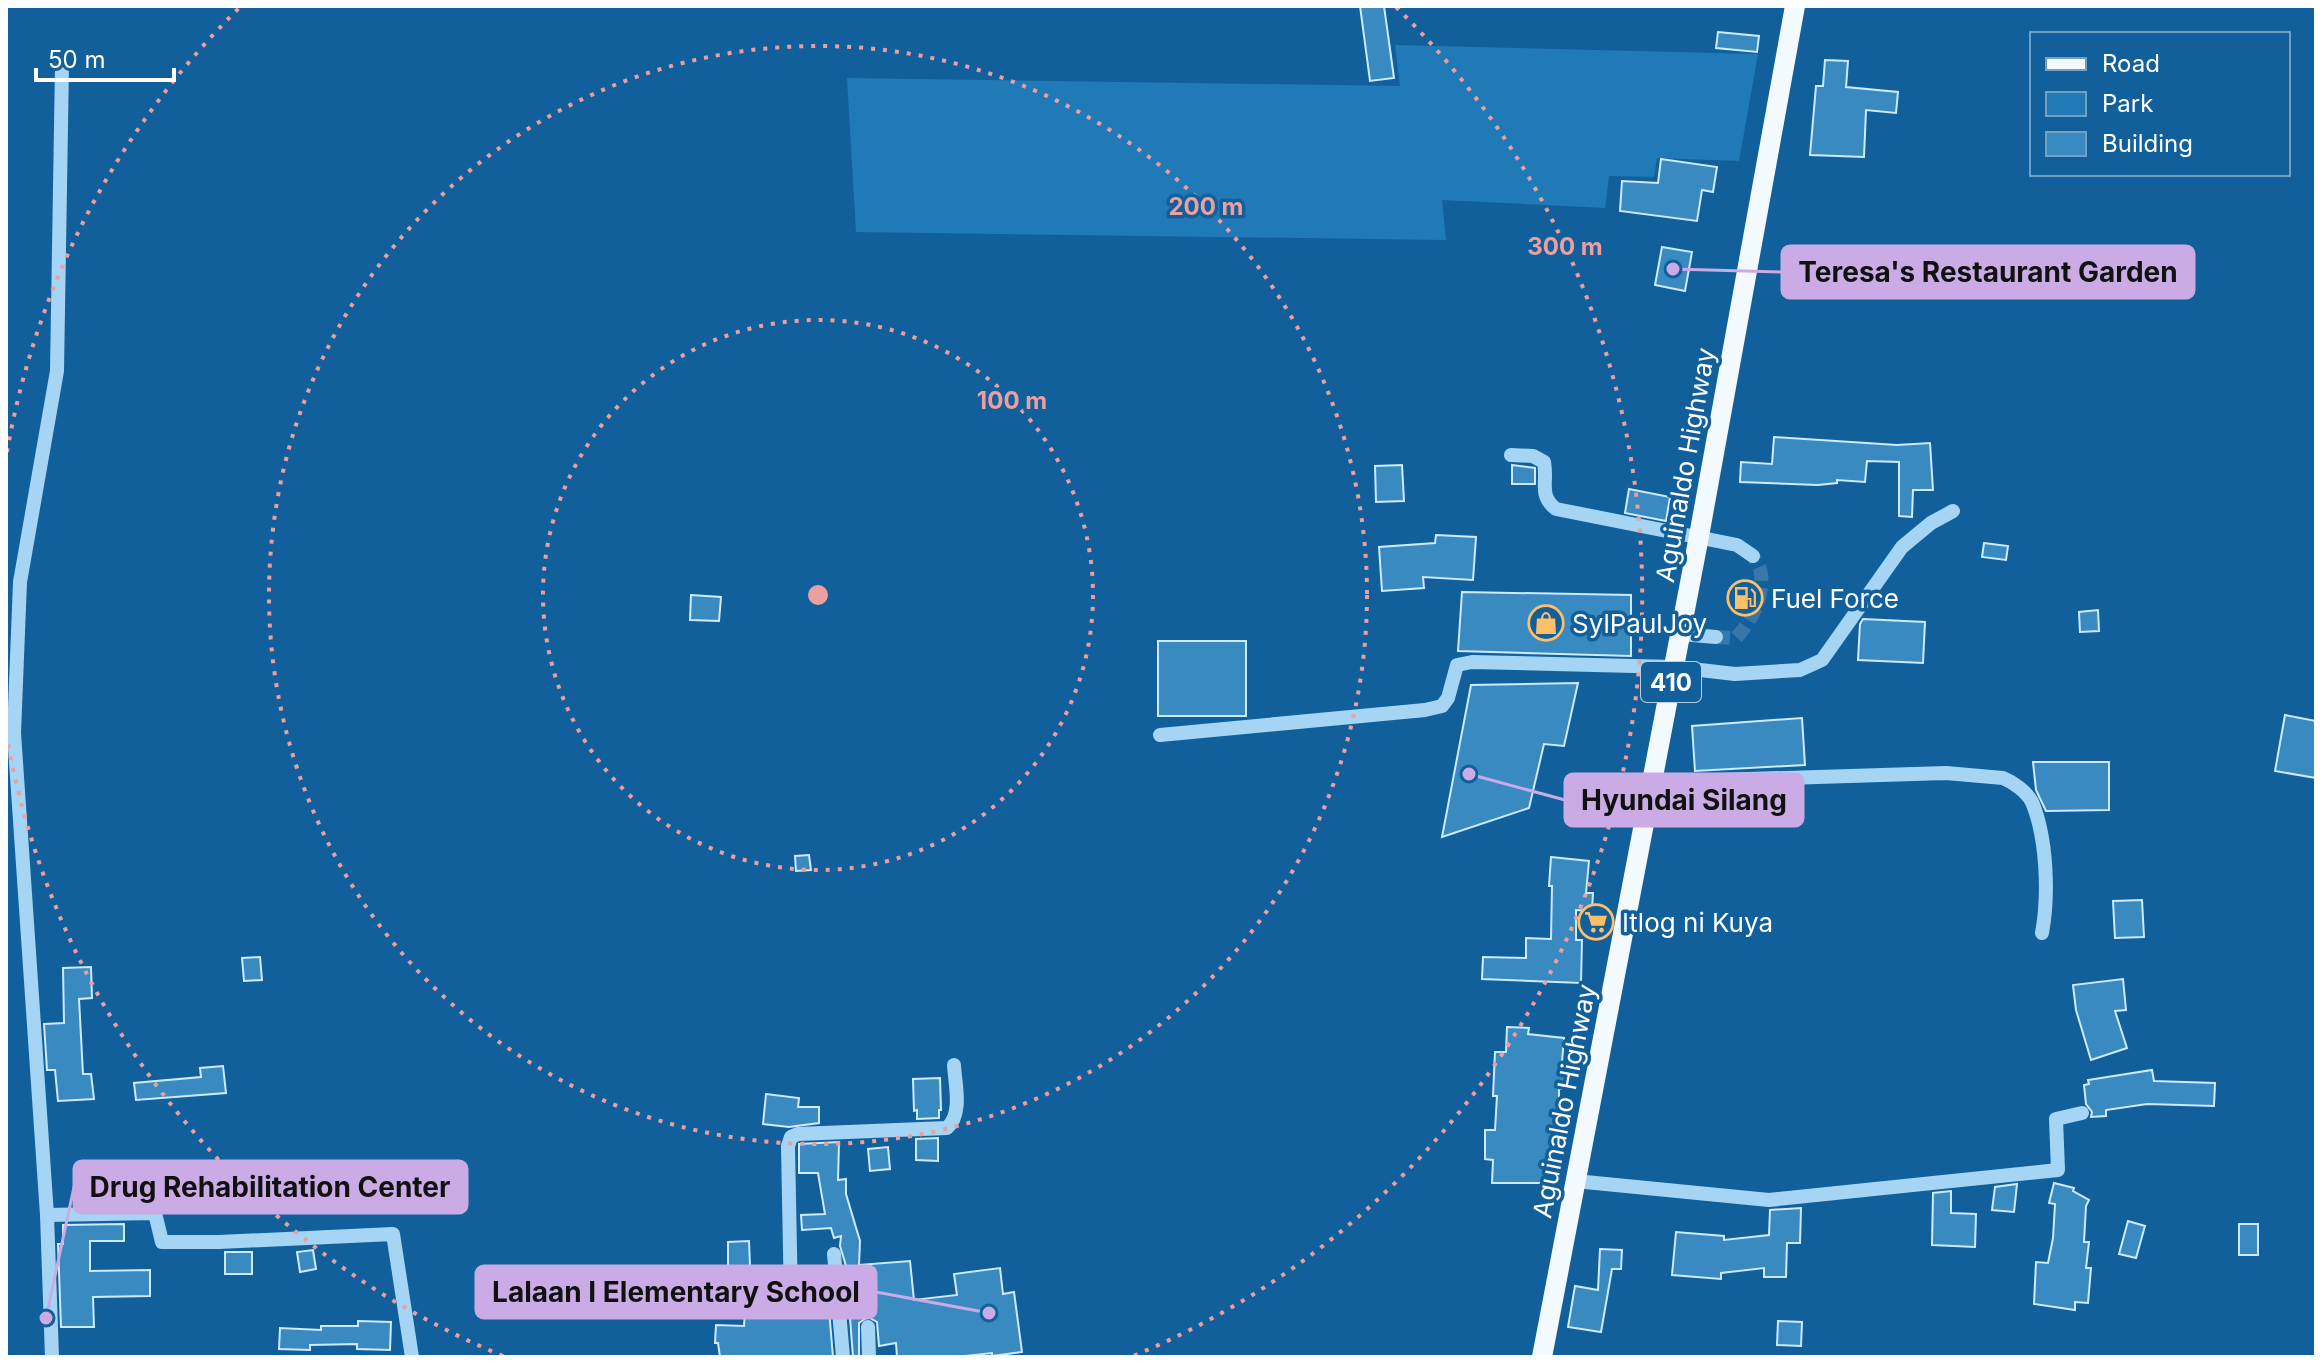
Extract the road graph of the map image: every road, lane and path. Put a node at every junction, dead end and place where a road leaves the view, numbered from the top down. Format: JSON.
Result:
{"nodes":[{"id":1,"x":1795,"y":6,"type":"edge"},
{"id":2,"x":62,"y":65,"type":"dead end"},
{"id":3,"x":1511,"y":455,"type":"dead end"},
{"id":4,"x":1953,"y":511,"type":"dead end"},
{"id":5,"x":1699,"y":536,"type":"junction"},
{"id":6,"x":1753,"y":556,"type":"dead end"},
{"id":7,"x":1680,"y":634,"type":"junction"},
{"id":8,"x":1716,"y":637,"type":"tunnel mouth"},
{"id":9,"x":1674,"y":667,"type":"junction"},
{"id":10,"x":1160,"y":735,"type":"dead end"},
{"id":11,"x":1652,"y":782,"type":"junction"},
{"id":12,"x":2042,"y":933,"type":"dead end"},
{"id":13,"x":954,"y":1065,"type":"dead end"},
{"id":14,"x":2082,"y":1113,"type":"dead end"},
{"id":15,"x":1575,"y":1181,"type":"junction"},
{"id":16,"x":47,"y":1215,"type":"junction"},
{"id":17,"x":834,"y":1254,"type":"dead end"},
{"id":18,"x":838,"y":1300,"type":"junction"},
{"id":19,"x":728,"y":1302,"type":"dead end"},
{"id":20,"x":791,"y":1302,"type":"junction"},
{"id":21,"x":868,"y":1327,"type":"dead end"},
{"id":22,"x":52,"y":1357,"type":"edge"},
{"id":23,"x":412,"y":1357,"type":"edge"},
{"id":24,"x":843,"y":1357,"type":"edge"},
{"id":25,"x":869,"y":1357,"type":"edge"},
{"id":26,"x":1542,"y":1357,"type":"edge"}],
"edges":[{"from":1,"to":5,"type":"main road","name":"Aguinaldo Highway","number":"410"},
{"from":2,"to":16,"type":"street"},
{"from":3,"to":5,"type":"street"},
{"from":4,"to":9,"type":"street"},
{"from":5,"to":6,"type":"street"},
{"from":5,"to":7,"type":"main road","name":"Aguinaldo Highway","number":"410"},
{"from":7,"to":8,"type":"street"},
{"from":7,"to":9,"type":"main road","name":"Aguinaldo Highway","number":"410"},
{"from":9,"to":10,"type":"street"},
{"from":9,"to":11,"type":"main road","name":"Aguinaldo Highway","number":"410"},
{"from":11,"to":12,"type":"street"},
{"from":11,"to":15,"type":"main road","name":"Aguinaldo Highway","number":"410"},
{"from":13,"to":20,"type":"street"},
{"from":14,"to":15,"type":"street"},
{"from":15,"to":26,"type":"main road","name":"Aguinaldo Highway","number":"410"},
{"from":16,"to":22,"type":"street"},
{"from":16,"to":23,"type":"street"},
{"from":17,"to":18,"type":"street"},
{"from":18,"to":20,"type":"street"},
{"from":18,"to":24,"type":"street"},
{"from":19,"to":20,"type":"street"},
{"from":21,"to":25,"type":"street"}]}
